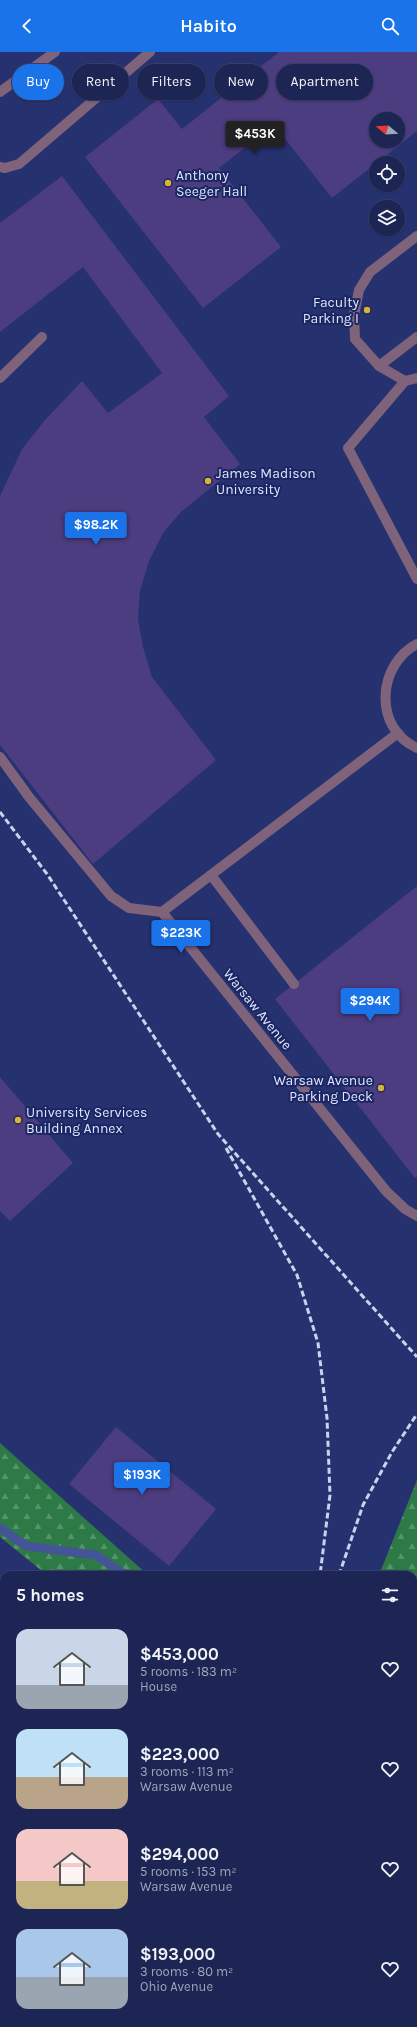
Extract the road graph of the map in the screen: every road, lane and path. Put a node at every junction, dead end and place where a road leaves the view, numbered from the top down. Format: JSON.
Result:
{"nodes":[{"id":1,"x":55,"y":52,"type":"edge"},
{"id":2,"x":150,"y":52,"type":"edge"},
{"id":3,"x":0,"y":92,"type":"edge"},
{"id":4,"x":0,"y":167,"type":"edge"},
{"id":5,"x":417,"y":236,"type":"edge"},
{"id":6,"x":42,"y":337,"type":"dead end"},
{"id":7,"x":417,"y":337,"type":"edge"},
{"id":8,"x":379,"y":366,"type":"junction"},
{"id":9,"x":0,"y":378,"type":"edge"},
{"id":10,"x":417,"y":378,"type":"edge"},
{"id":11,"x":405,"y":381,"type":"junction"},
{"id":12,"x":417,"y":579,"type":"edge"},
{"id":13,"x":417,"y":644,"type":"edge"},
{"id":14,"x":398,"y":733,"type":"junction"},
{"id":15,"x":417,"y":748,"type":"edge"},
{"id":16,"x":0,"y":757,"type":"edge"},
{"id":17,"x":211,"y":875,"type":"junction"},
{"id":18,"x":162,"y":912,"type":"junction"},
{"id":19,"x":294,"y":984,"type":"dead end"},
{"id":20,"x":417,"y":1216,"type":"edge"}],
"edges":[{"from":1,"to":3,"type":"street"},
{"from":2,"to":4,"type":"street"},
{"from":5,"to":8,"type":"street"},
{"from":6,"to":9,"type":"street"},
{"from":7,"to":8,"type":"street"},
{"from":8,"to":11,"type":"street"},
{"from":10,"to":11,"type":"street"},
{"from":11,"to":12,"type":"street"},
{"from":13,"to":14,"type":"street"},
{"from":14,"to":15,"type":"street"},
{"from":14,"to":17,"type":"street"},
{"from":16,"to":18,"type":"street"},
{"from":17,"to":18,"type":"street"},
{"from":17,"to":19,"type":"street"},
{"from":18,"to":20,"type":"street","name":"Warsaw Avenue"}]}
